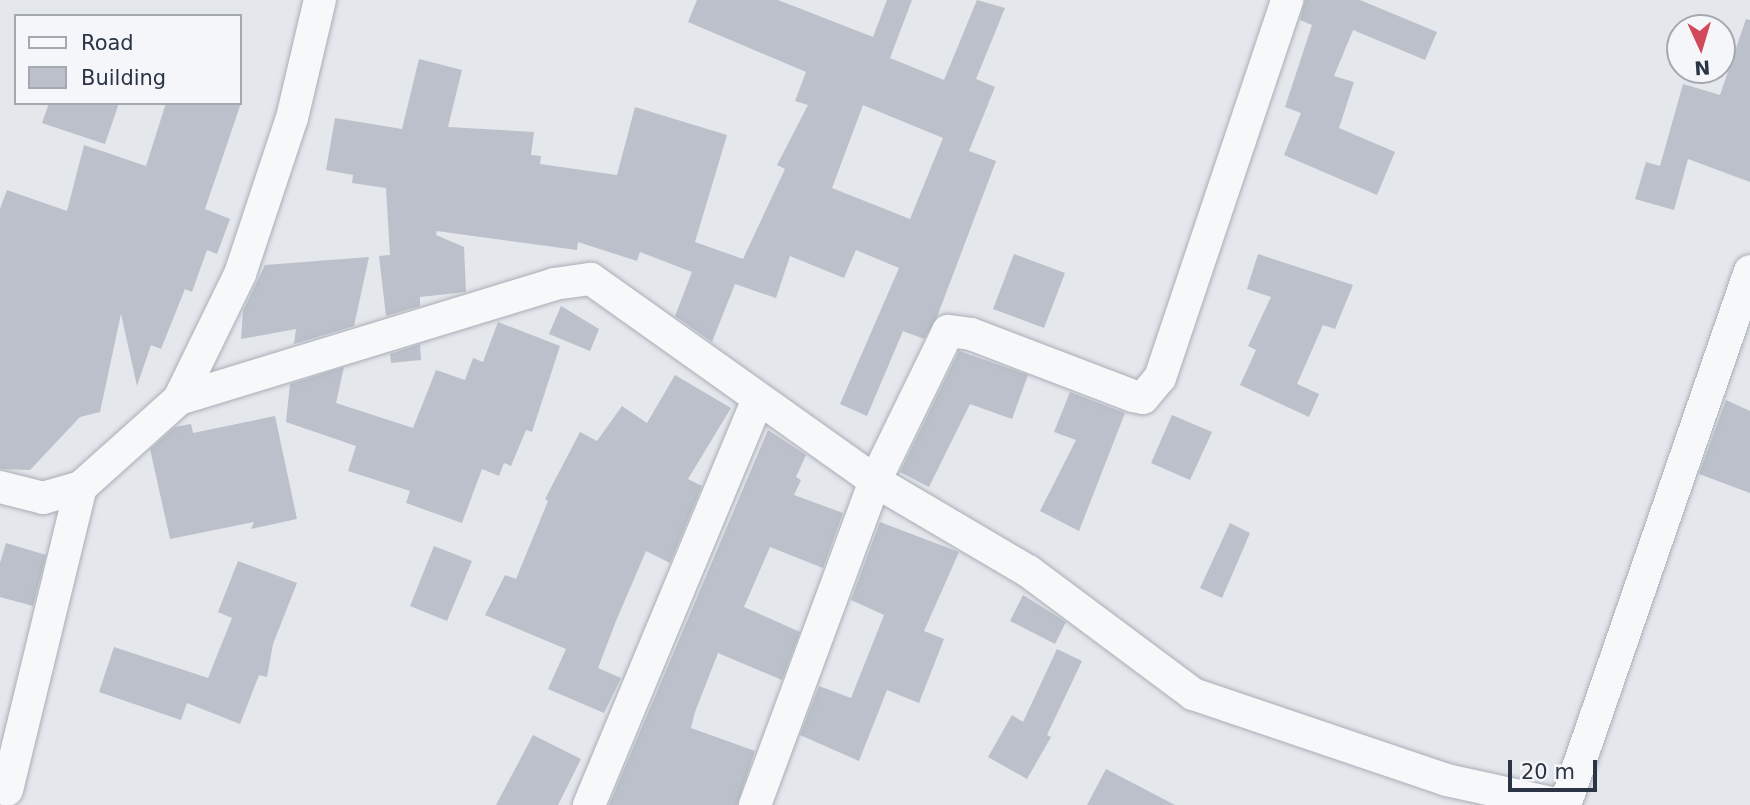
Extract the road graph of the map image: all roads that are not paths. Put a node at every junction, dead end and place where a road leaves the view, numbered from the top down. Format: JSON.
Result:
{"nodes":[{"id":1,"x":320,"y":0,"type":"edge"},
{"id":2,"x":1287,"y":0,"type":"edge"},
{"id":3,"x":1750,"y":271,"type":"edge"},
{"id":4,"x":178,"y":399,"type":"junction"},
{"id":5,"x":758,"y":400,"type":"junction"},
{"id":6,"x":875,"y":481,"type":"junction"},
{"id":7,"x":81,"y":486,"type":"junction"},
{"id":8,"x":0,"y":487,"type":"edge"},
{"id":9,"x":7,"y":790,"type":"dead end"},
{"id":10,"x":589,"y":805,"type":"edge"},
{"id":11,"x":755,"y":805,"type":"edge"},
{"id":12,"x":1563,"y":805,"type":"edge"}],
"edges":[{"from":1,"to":4,"type":"street"},
{"from":2,"to":6,"type":"street"},
{"from":3,"to":12,"type":"street"},
{"from":4,"to":5,"type":"street"},
{"from":4,"to":7,"type":"street"},
{"from":5,"to":6,"type":"street"},
{"from":5,"to":10,"type":"street"},
{"from":6,"to":11,"type":"street"},
{"from":6,"to":12,"type":"street"},
{"from":7,"to":8,"type":"street"},
{"from":7,"to":9,"type":"street"}]}
